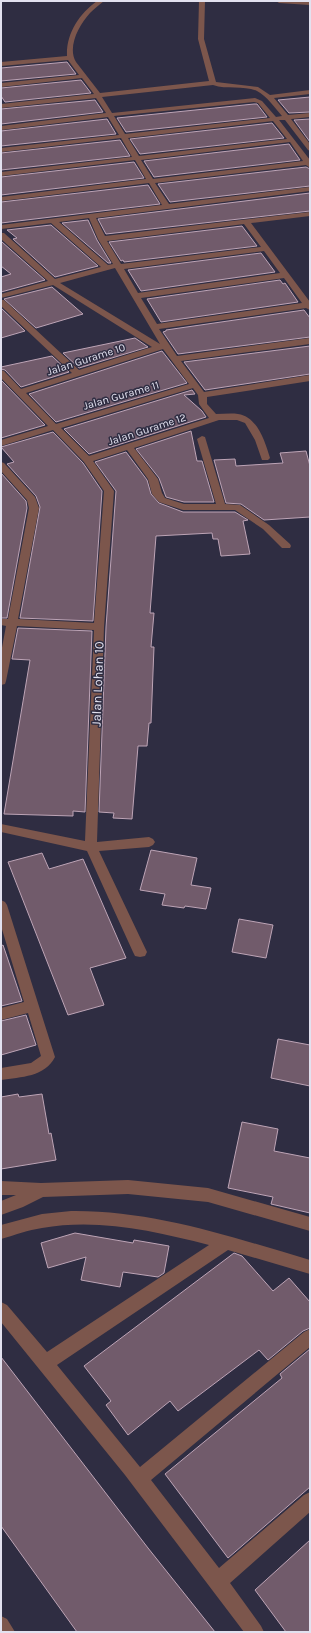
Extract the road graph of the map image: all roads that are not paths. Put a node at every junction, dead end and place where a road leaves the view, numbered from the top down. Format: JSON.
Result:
{"nodes":[{"id":1,"x":101,"y":1,"type":"edge"},
{"id":2,"x":202,"y":1,"type":"edge"},
{"id":3,"x":278,"y":1,"type":"edge"},
{"id":4,"x":310,"y":4,"type":"edge"},
{"id":5,"x":70,"y":58,"type":"junction"},
{"id":6,"x":1,"y":64,"type":"edge"},
{"id":7,"x":84,"y":76,"type":"junction"},
{"id":8,"x":213,"y":83,"type":"junction"},
{"id":9,"x":1,"y":85,"type":"edge"},
{"id":10,"x":310,"y":92,"type":"edge"},
{"id":11,"x":98,"y":95,"type":"junction"},
{"id":12,"x":269,"y":97,"type":"junction"},
{"id":13,"x":1,"y":106,"type":"edge"},
{"id":14,"x":108,"y":115,"type":"junction"},
{"id":15,"x":310,"y":115,"type":"edge"},
{"id":16,"x":286,"y":118,"type":"junction"},
{"id":17,"x":275,"y":119,"type":"junction"},
{"id":18,"x":1,"y":128,"type":"edge"},
{"id":19,"x":122,"y":136,"type":"junction"},
{"id":20,"x":302,"y":138,"type":"junction"},
{"id":21,"x":310,"y":138,"type":"edge"},
{"id":22,"x":292,"y":140,"type":"junction"},
{"id":23,"x":310,"y":149,"type":"edge"},
{"id":24,"x":1,"y":150,"type":"edge"},
{"id":25,"x":136,"y":158,"type":"junction"},
{"id":26,"x":309,"y":164,"type":"edge"},
{"id":27,"x":1,"y":174,"type":"edge"},
{"id":28,"x":152,"y":182,"type":"junction"},
{"id":29,"x":310,"y":189,"type":"edge"},
{"id":30,"x":1,"y":199,"type":"edge"},
{"id":31,"x":166,"y":206,"type":"junction"},
{"id":32,"x":310,"y":214,"type":"edge"},
{"id":33,"x":91,"y":215,"type":"junction"},
{"id":34,"x":52,"y":220,"type":"junction"},
{"id":35,"x":247,"y":222,"type":"junction"},
{"id":36,"x":1,"y":227,"type":"edge"},
{"id":37,"x":1,"y":235,"type":"edge"},
{"id":38,"x":102,"y":239,"type":"junction"},
{"id":39,"x":267,"y":248,"type":"junction"},
{"id":40,"x":118,"y":266,"type":"junction"},
{"id":41,"x":106,"y":267,"type":"junction"},
{"id":42,"x":286,"y":275,"type":"junction"},
{"id":43,"x":54,"y":282,"type":"junction"},
{"id":44,"x":1,"y":296,"type":"edge"},
{"id":45,"x":135,"y":296,"type":"junction"},
{"id":46,"x":1,"y":302,"type":"edge"},
{"id":47,"x":309,"y":306,"type":"edge"},
{"id":48,"x":154,"y":327,"type":"junction"},
{"id":49,"x":310,"y":341,"type":"edge"},
{"id":50,"x":162,"y":346,"type":"junction"},
{"id":51,"x":174,"y":359,"type":"junction"},
{"id":52,"x":1,"y":373,"type":"edge"},
{"id":53,"x":77,"y":373,"type":"junction"},
{"id":54,"x":310,"y":378,"type":"edge"},
{"id":55,"x":196,"y":386,"type":"junction"},
{"id":56,"x":20,"y":392,"type":"junction"},
{"id":57,"x":202,"y":395,"type":"junction"},
{"id":58,"x":214,"y":418,"type":"junction"},
{"id":59,"x":54,"y":427,"type":"junction"},
{"id":60,"x":202,"y":439,"type":"dead end"},
{"id":61,"x":1,"y":443,"type":"edge"},
{"id":62,"x":129,"y":447,"type":"junction"},
{"id":63,"x":265,"y":458,"type":"dead end"},
{"id":64,"x":87,"y":460,"type":"junction"},
{"id":65,"x":1,"y":465,"type":"edge"},
{"id":66,"x":220,"y":506,"type":"junction"},
{"id":67,"x":286,"y":546,"type":"dead end"},
{"id":68,"x":6,"y":622,"type":"edge"},
{"id":69,"x":99,"y":627,"type":"junction"},
{"id":70,"x":1,"y":681,"type":"edge"},
{"id":71,"x":1,"y":828,"type":"edge"},
{"id":72,"x":149,"y":842,"type":"dead end"},
{"id":73,"x":91,"y":847,"type":"junction"},
{"id":74,"x":1,"y":905,"type":"edge"},
{"id":75,"x":140,"y":952,"type":"dead end"},
{"id":76,"x":32,"y":1006,"type":"junction"},
{"id":77,"x":1,"y":1014,"type":"edge"},
{"id":78,"x":1,"y":1074,"type":"edge"},
{"id":79,"x":1,"y":1188,"type":"edge"},
{"id":80,"x":41,"y":1190,"type":"junction"},
{"id":81,"x":1,"y":1208,"type":"edge"},
{"id":82,"x":310,"y":1224,"type":"edge"},
{"id":83,"x":1,"y":1232,"type":"edge"},
{"id":84,"x":226,"y":1242,"type":"junction"},
{"id":85,"x":310,"y":1267,"type":"edge"},
{"id":86,"x":1,"y":1310,"type":"edge"},
{"id":87,"x":310,"y":1337,"type":"edge"},
{"id":88,"x":45,"y":1363,"type":"junction"},
{"id":89,"x":139,"y":1479,"type":"junction"},
{"id":90,"x":310,"y":1502,"type":"edge"},
{"id":91,"x":218,"y":1581,"type":"junction"},
{"id":92,"x":1,"y":1625,"type":"edge"},
{"id":93,"x":6,"y":1632,"type":"edge"},
{"id":94,"x":256,"y":1632,"type":"edge"}],
"edges":[{"from":1,"to":5,"type":"street"},
{"from":2,"to":8,"type":"street"},
{"from":3,"to":4,"type":"street"},
{"from":5,"to":6,"type":"street"},
{"from":5,"to":7,"type":"street"},
{"from":7,"to":9,"type":"street"},
{"from":7,"to":11,"type":"street"},
{"from":8,"to":11,"type":"street"},
{"from":8,"to":12,"type":"street"},
{"from":10,"to":12,"type":"street"},
{"from":11,"to":13,"type":"street"},
{"from":11,"to":14,"type":"street"},
{"from":12,"to":16,"type":"street"},
{"from":14,"to":17,"type":"street"},
{"from":14,"to":18,"type":"street"},
{"from":14,"to":19,"type":"street"},
{"from":15,"to":16,"type":"street"},
{"from":16,"to":17,"type":"street"},
{"from":16,"to":20,"type":"street"},
{"from":17,"to":19,"type":"street"},
{"from":17,"to":22,"type":"street"},
{"from":19,"to":24,"type":"street"},
{"from":19,"to":25,"type":"street"},
{"from":20,"to":21,"type":"street"},
{"from":20,"to":23,"type":"street"},
{"from":22,"to":25,"type":"street"},
{"from":22,"to":26,"type":"street"},
{"from":25,"to":27,"type":"street"},
{"from":25,"to":28,"type":"street"},
{"from":26,"to":28,"type":"street"},
{"from":28,"to":30,"type":"street"},
{"from":28,"to":31,"type":"street"},
{"from":29,"to":31,"type":"street"},
{"from":31,"to":33,"type":"street"},
{"from":32,"to":35,"type":"street"},
{"from":33,"to":34,"type":"street"},
{"from":33,"to":38,"type":"street"},
{"from":34,"to":36,"type":"street"},
{"from":34,"to":41,"type":"street"},
{"from":35,"to":38,"type":"street"},
{"from":35,"to":39,"type":"street"},
{"from":37,"to":43,"type":"street","name":"Jalan Gurame 10"},
{"from":38,"to":40,"type":"street"},
{"from":39,"to":40,"type":"street"},
{"from":39,"to":42,"type":"street"},
{"from":40,"to":41,"type":"street"},
{"from":40,"to":45,"type":"street"},
{"from":41,"to":43,"type":"street"},
{"from":42,"to":45,"type":"street"},
{"from":42,"to":47,"type":"street"},
{"from":43,"to":44,"type":"street"},
{"from":43,"to":50,"type":"street","name":"Jalan Gurame 10"},
{"from":45,"to":48,"type":"street"},
{"from":46,"to":53,"type":"street"},
{"from":47,"to":48,"type":"street"},
{"from":48,"to":50,"type":"street"},
{"from":49,"to":51,"type":"street"},
{"from":50,"to":51,"type":"street"},
{"from":50,"to":53,"type":"street","name":"Jalan Gurame 10"},
{"from":51,"to":55,"type":"street"},
{"from":52,"to":56,"type":"street","name":"Jalan Lohan 10"},
{"from":53,"to":56,"type":"street","name":"Jalan Gurame 10"},
{"from":54,"to":57,"type":"street"},
{"from":55,"to":57,"type":"street"},
{"from":55,"to":59,"type":"street","name":"Jalan Gurame 11"},
{"from":56,"to":59,"type":"street","name":"Jalan Lohan 10"},
{"from":57,"to":58,"type":"street"},
{"from":58,"to":62,"type":"street","name":"Jalan Gurame 12"},
{"from":58,"to":63,"type":"street","name":"Jalan Gurame 12"},
{"from":59,"to":61,"type":"street","name":"Jalan Gurame 11"},
{"from":59,"to":64,"type":"street","name":"Jalan Lohan 10"},
{"from":60,"to":66,"type":"street"},
{"from":62,"to":64,"type":"street","name":"Jalan Gurame 12"},
{"from":62,"to":66,"type":"street"},
{"from":64,"to":69,"type":"street","name":"Jalan Lohan 10"},
{"from":65,"to":68,"type":"street"},
{"from":66,"to":67,"type":"street"},
{"from":68,"to":69,"type":"street"},
{"from":68,"to":70,"type":"street"},
{"from":69,"to":73,"type":"street","name":"Jalan Lohan 10"},
{"from":71,"to":73,"type":"street"},
{"from":72,"to":73,"type":"street"},
{"from":73,"to":75,"type":"street","name":"Jalan Lohan 10"},
{"from":74,"to":76,"type":"street"},
{"from":76,"to":77,"type":"street"},
{"from":76,"to":78,"type":"street"},
{"from":79,"to":80,"type":"street"},
{"from":80,"to":81,"type":"street"},
{"from":80,"to":82,"type":"street"},
{"from":83,"to":84,"type":"street"},
{"from":84,"to":85,"type":"street"},
{"from":84,"to":88,"type":"street"},
{"from":86,"to":88,"type":"street"},
{"from":87,"to":89,"type":"street"},
{"from":88,"to":89,"type":"street"},
{"from":89,"to":91,"type":"street"},
{"from":90,"to":91,"type":"street"},
{"from":91,"to":94,"type":"street"},
{"from":92,"to":93,"type":"street"}]}
